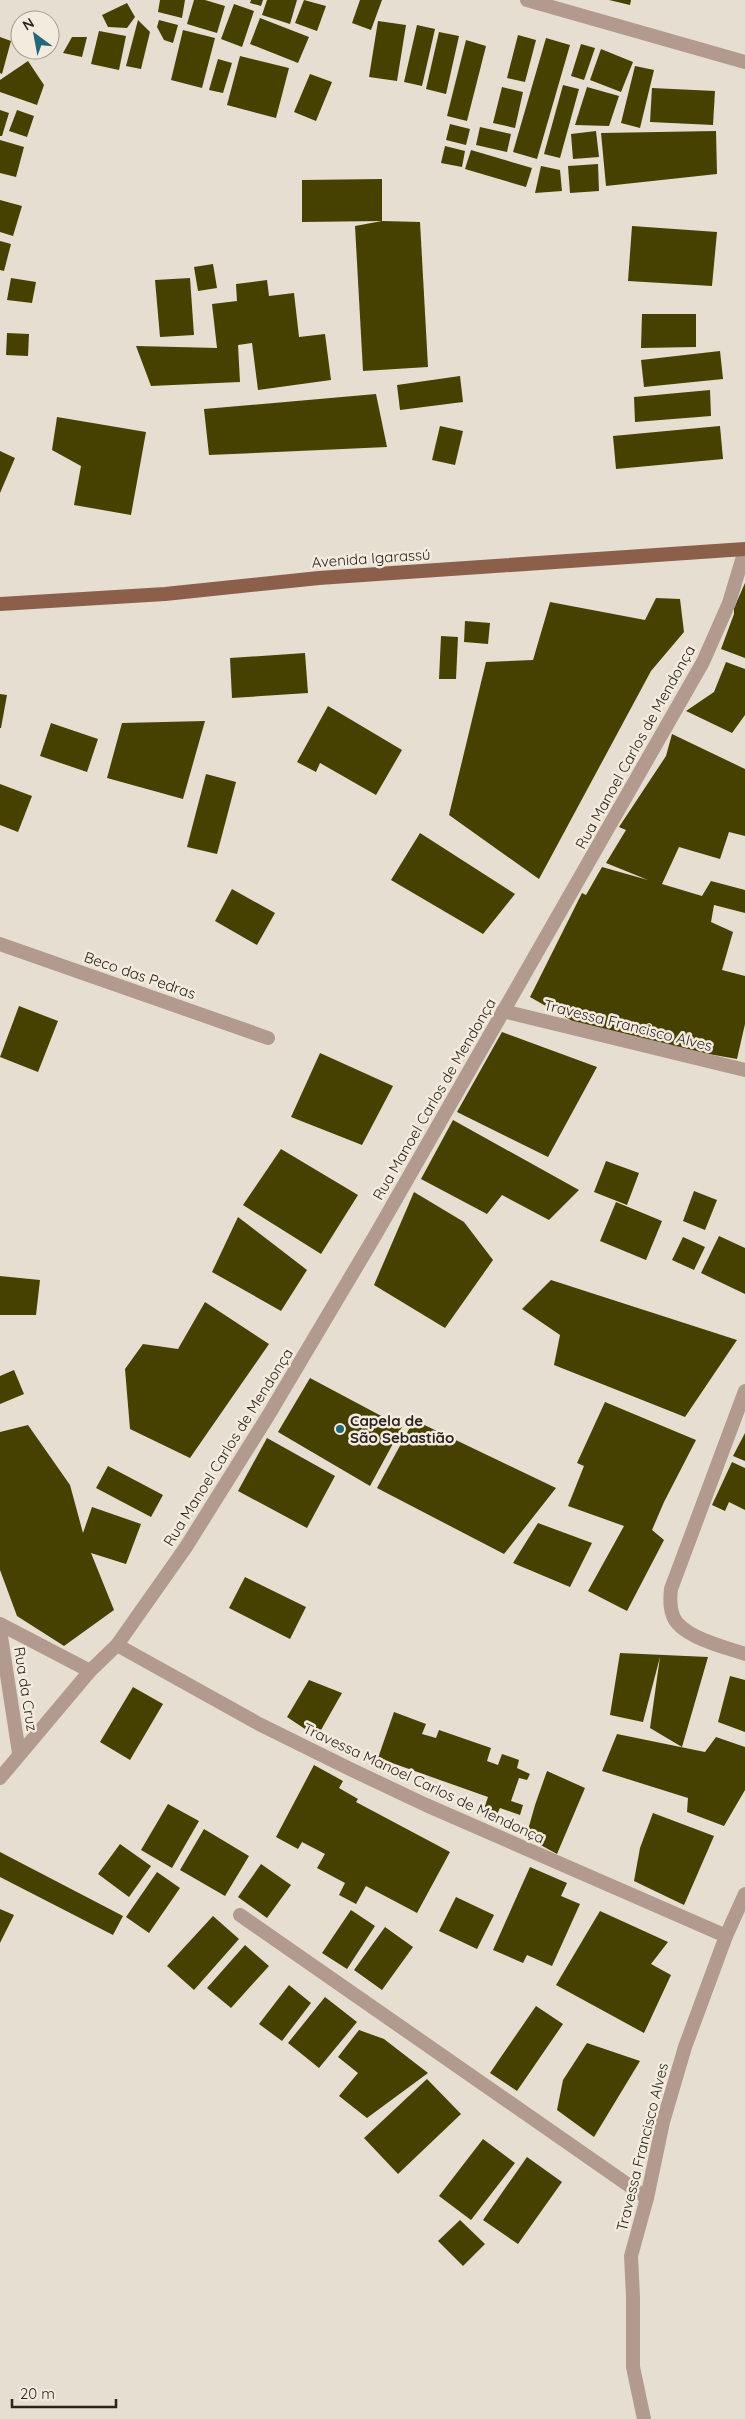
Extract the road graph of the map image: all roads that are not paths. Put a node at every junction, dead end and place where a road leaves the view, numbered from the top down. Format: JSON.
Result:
{"nodes":[{"id":1,"x":527,"y":0,"type":"edge"},
{"id":2,"x":745,"y":62,"type":"edge"},
{"id":3,"x":745,"y":550,"type":"edge"},
{"id":4,"x":0,"y":604,"type":"edge"},
{"id":5,"x":0,"y":944,"type":"edge"},
{"id":6,"x":503,"y":1011,"type":"junction"},
{"id":7,"x":268,"y":1038,"type":"dead end"},
{"id":8,"x":745,"y":1070,"type":"edge"},
{"id":9,"x":745,"y":1391,"type":"edge"},
{"id":10,"x":0,"y":1624,"type":"edge"},
{"id":11,"x":0,"y":1630,"type":"edge"},
{"id":12,"x":117,"y":1645,"type":"junction"},
{"id":13,"x":745,"y":1654,"type":"edge"},
{"id":14,"x":90,"y":1671,"type":"junction"},
{"id":15,"x":19,"y":1753,"type":"junction"},
{"id":16,"x":0,"y":1778,"type":"edge"},
{"id":17,"x":745,"y":1894,"type":"edge"},
{"id":18,"x":240,"y":1915,"type":"dead end"},
{"id":19,"x":726,"y":1936,"type":"junction"},
{"id":20,"x":647,"y":2198,"type":"junction"},
{"id":21,"x":644,"y":2419,"type":"edge"}],
"edges":[{"from":1,"to":2,"type":"street"},
{"from":3,"to":4,"type":"main road","name":"Avenida Igarassú"},
{"from":3,"to":6,"type":"street","name":"Rua Manoel Carlos de Mendonça"},
{"from":5,"to":7,"type":"street","name":"Beco das Pedras"},
{"from":6,"to":8,"type":"street","name":"Travessa Francisco Alves"},
{"from":6,"to":12,"type":"street","name":"Rua Manoel Carlos de Mendonça"},
{"from":9,"to":13,"type":"street"},
{"from":10,"to":14,"type":"street","name":"Rua da Cruz"},
{"from":11,"to":15,"type":"street","name":"Rua da Cruz"},
{"from":12,"to":14,"type":"street","name":"Rua Manoel Carlos de Mendonça"},
{"from":12,"to":19,"type":"street","name":"Travessa Manoel Carlos de Mendonça"},
{"from":14,"to":15,"type":"street","name":"Rua Manoel Carlos de Mendonça"},
{"from":15,"to":16,"type":"street","name":"Rua Manoel Carlos de Mendonça"},
{"from":17,"to":19,"type":"street","name":"Travessa Francisco Alves"},
{"from":18,"to":20,"type":"street"},
{"from":19,"to":20,"type":"street","name":"Travessa Francisco Alves"},
{"from":20,"to":21,"type":"street","name":"Travessa Francisco Alves"}]}
